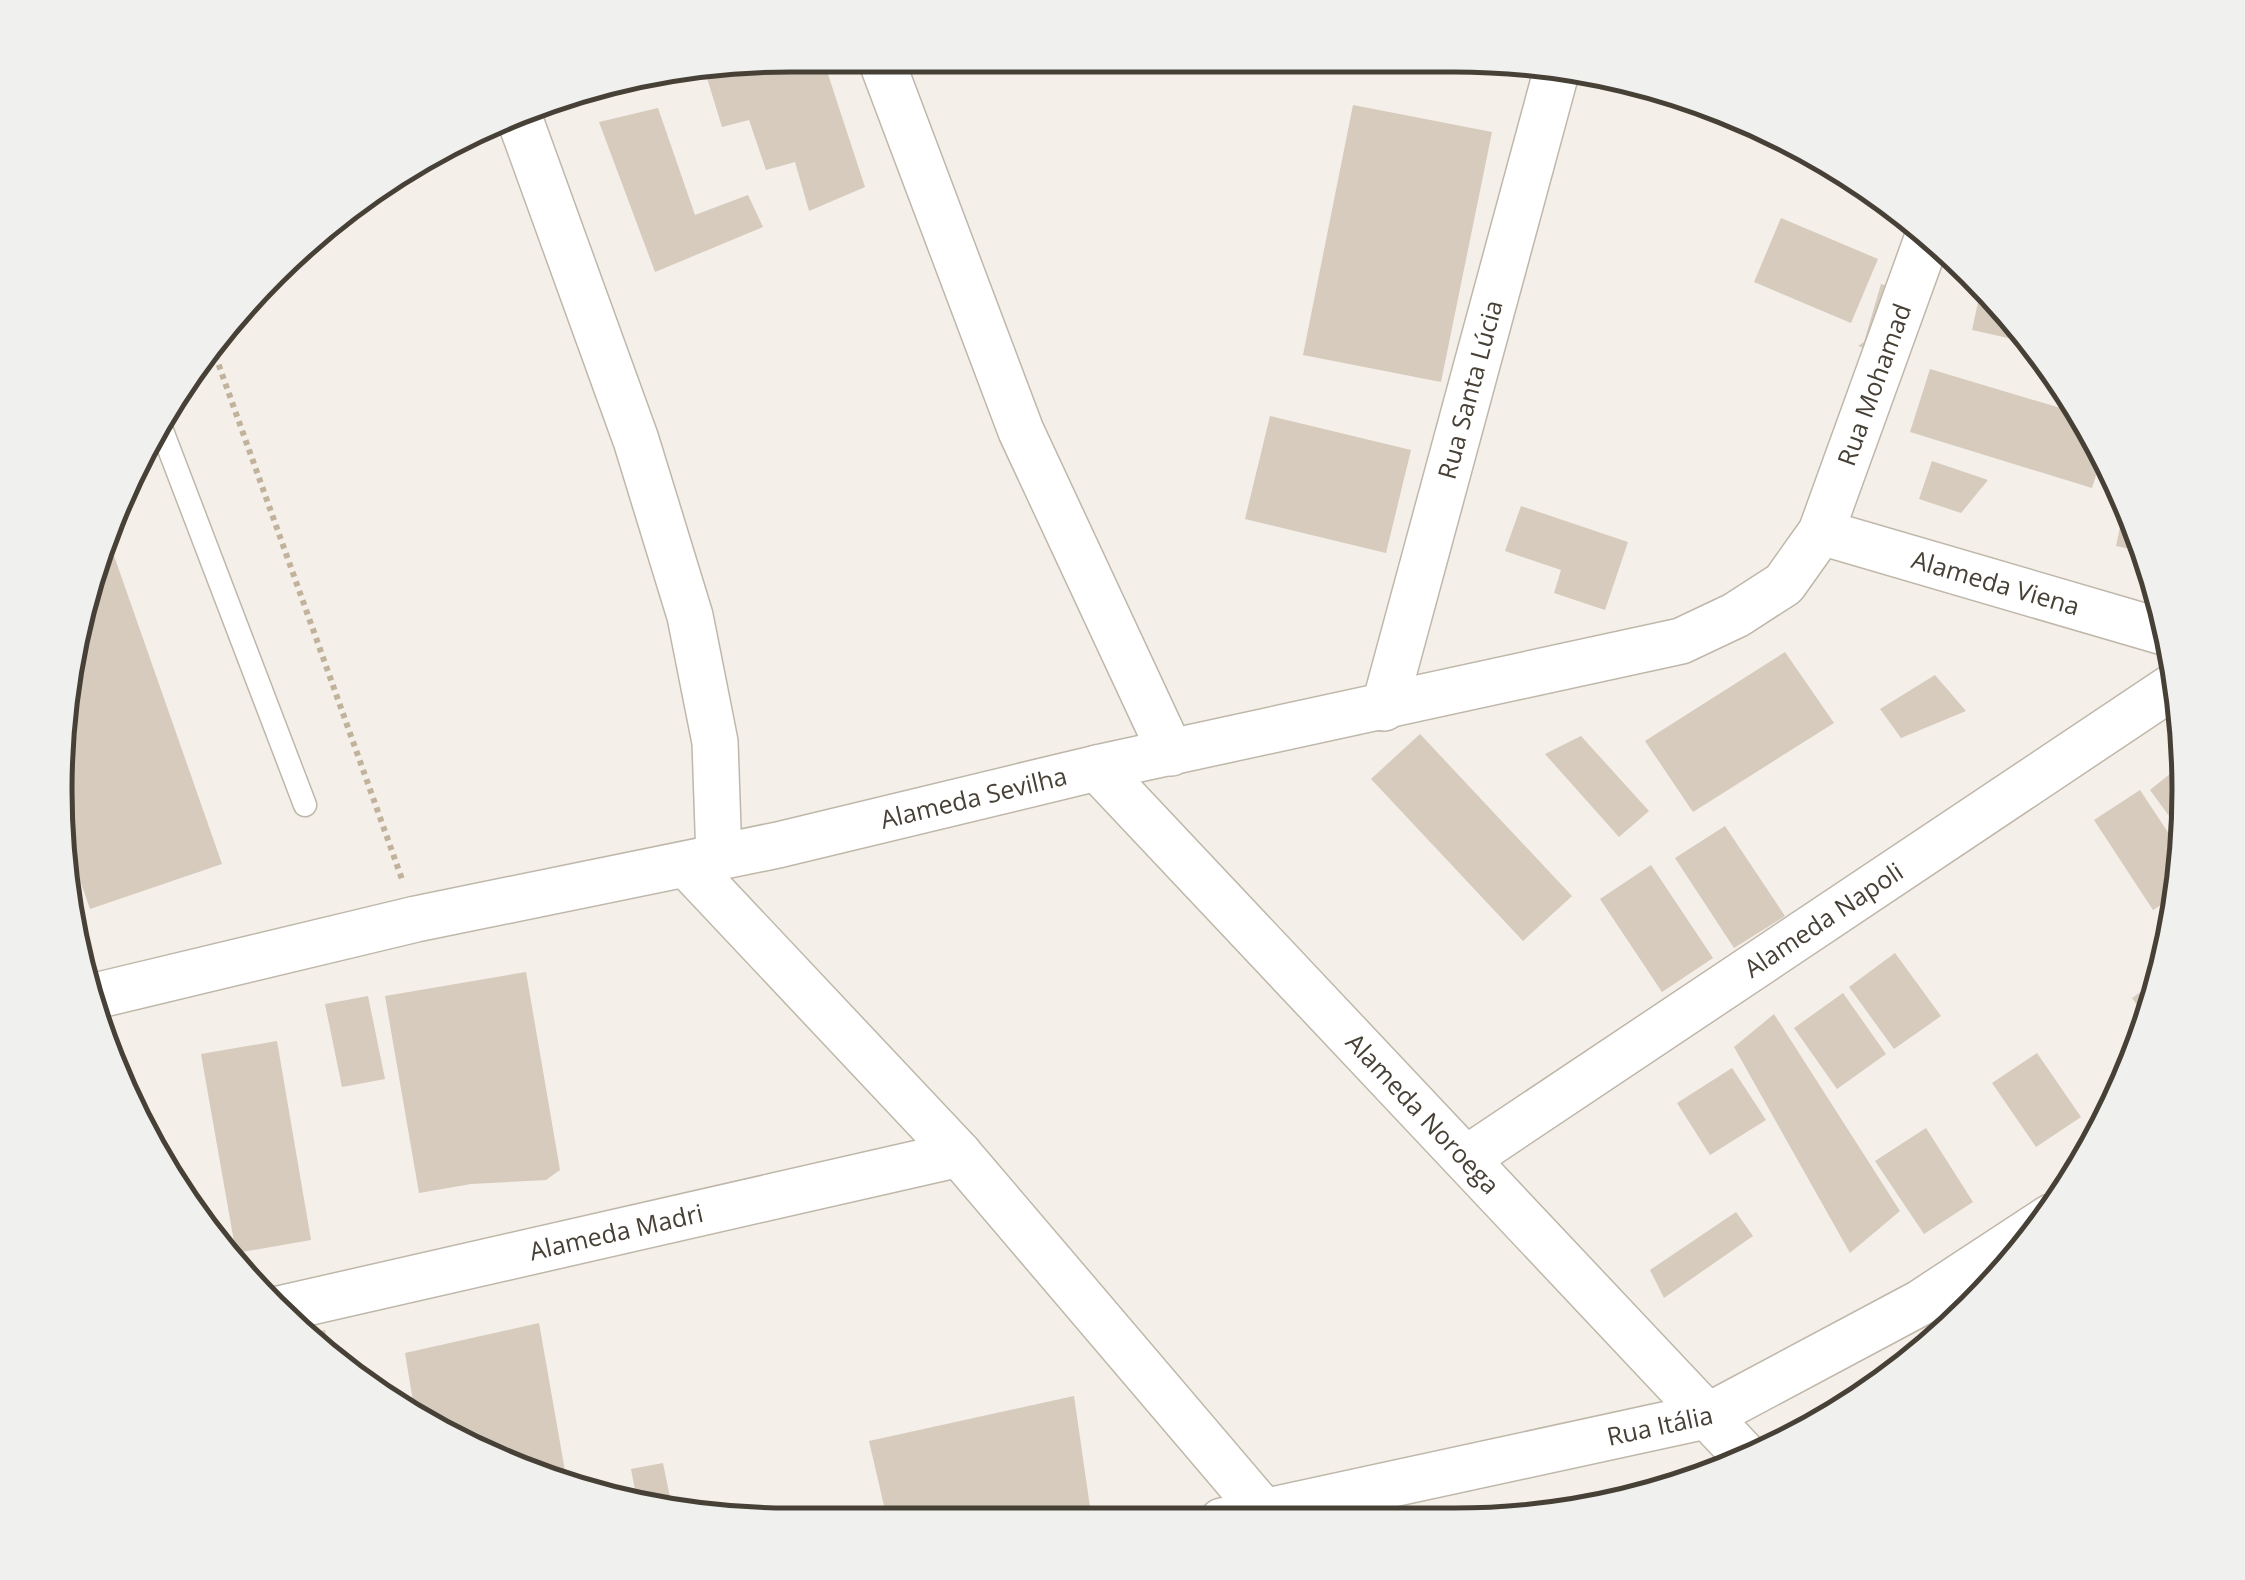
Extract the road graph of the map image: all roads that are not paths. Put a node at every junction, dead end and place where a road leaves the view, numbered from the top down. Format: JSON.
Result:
{"nodes":[{"id":1,"x":886,"y":72,"type":"edge"},
{"id":2,"x":1554,"y":80,"type":"edge"},
{"id":3,"x":522,"y":124,"type":"edge"},
{"id":4,"x":1924,"y":248,"type":"edge"},
{"id":5,"x":165,"y":438,"type":"edge"},
{"id":6,"x":1821,"y":532,"type":"junction"},
{"id":7,"x":2154,"y":629,"type":"edge"},
{"id":8,"x":2165,"y":690,"type":"edge"},
{"id":9,"x":1384,"y":708,"type":"junction"},
{"id":10,"x":1171,"y":753,"type":"junction"},
{"id":11,"x":1097,"y":768,"type":"junction"},
{"id":12,"x":304,"y":805,"type":"dead end"},
{"id":13,"x":703,"y":862,"type":"junction"},
{"id":14,"x":103,"y":994,"type":"edge"},
{"id":15,"x":959,"y":1154,"type":"junction"},
{"id":16,"x":1466,"y":1159,"type":"junction"},
{"id":17,"x":2009,"y":1245,"type":"edge"},
{"id":18,"x":293,"y":1306,"type":"edge"},
{"id":19,"x":1710,"y":1416,"type":"junction"},
{"id":20,"x":1739,"y":1449,"type":"edge"},
{"id":21,"x":1237,"y":1508,"type":"edge"},
{"id":22,"x":1280,"y":1508,"type":"edge"}],
"edges":[{"from":1,"to":10,"type":"street"},
{"from":2,"to":9,"type":"street","name":"Rua Santa Lúcia"},
{"from":3,"to":13,"type":"street"},
{"from":4,"to":6,"type":"street","name":"Rua Mohamad"},
{"from":5,"to":12,"type":"lane"},
{"from":6,"to":7,"type":"street","name":"Alameda Viena"},
{"from":6,"to":9,"type":"street","name":"Alameda Sevilha"},
{"from":8,"to":16,"type":"street","name":"Alameda Napoli"},
{"from":9,"to":10,"type":"street","name":"Alameda Sevilha"},
{"from":10,"to":11,"type":"street","name":"Alameda Sevilha"},
{"from":11,"to":13,"type":"street","name":"Alameda Sevilha"},
{"from":11,"to":16,"type":"street","name":"Alameda Noroega"},
{"from":13,"to":14,"type":"street","name":"Alameda Sevilha"},
{"from":13,"to":15,"type":"street"},
{"from":15,"to":18,"type":"street","name":"Alameda Madri"},
{"from":15,"to":21,"type":"street"},
{"from":16,"to":19,"type":"street","name":"Alameda Noroega"},
{"from":17,"to":19,"type":"street","name":"Rua Itália"},
{"from":19,"to":20,"type":"street","name":"Alameda Noroega"},
{"from":19,"to":22,"type":"street","name":"Rua Itália"}]}
